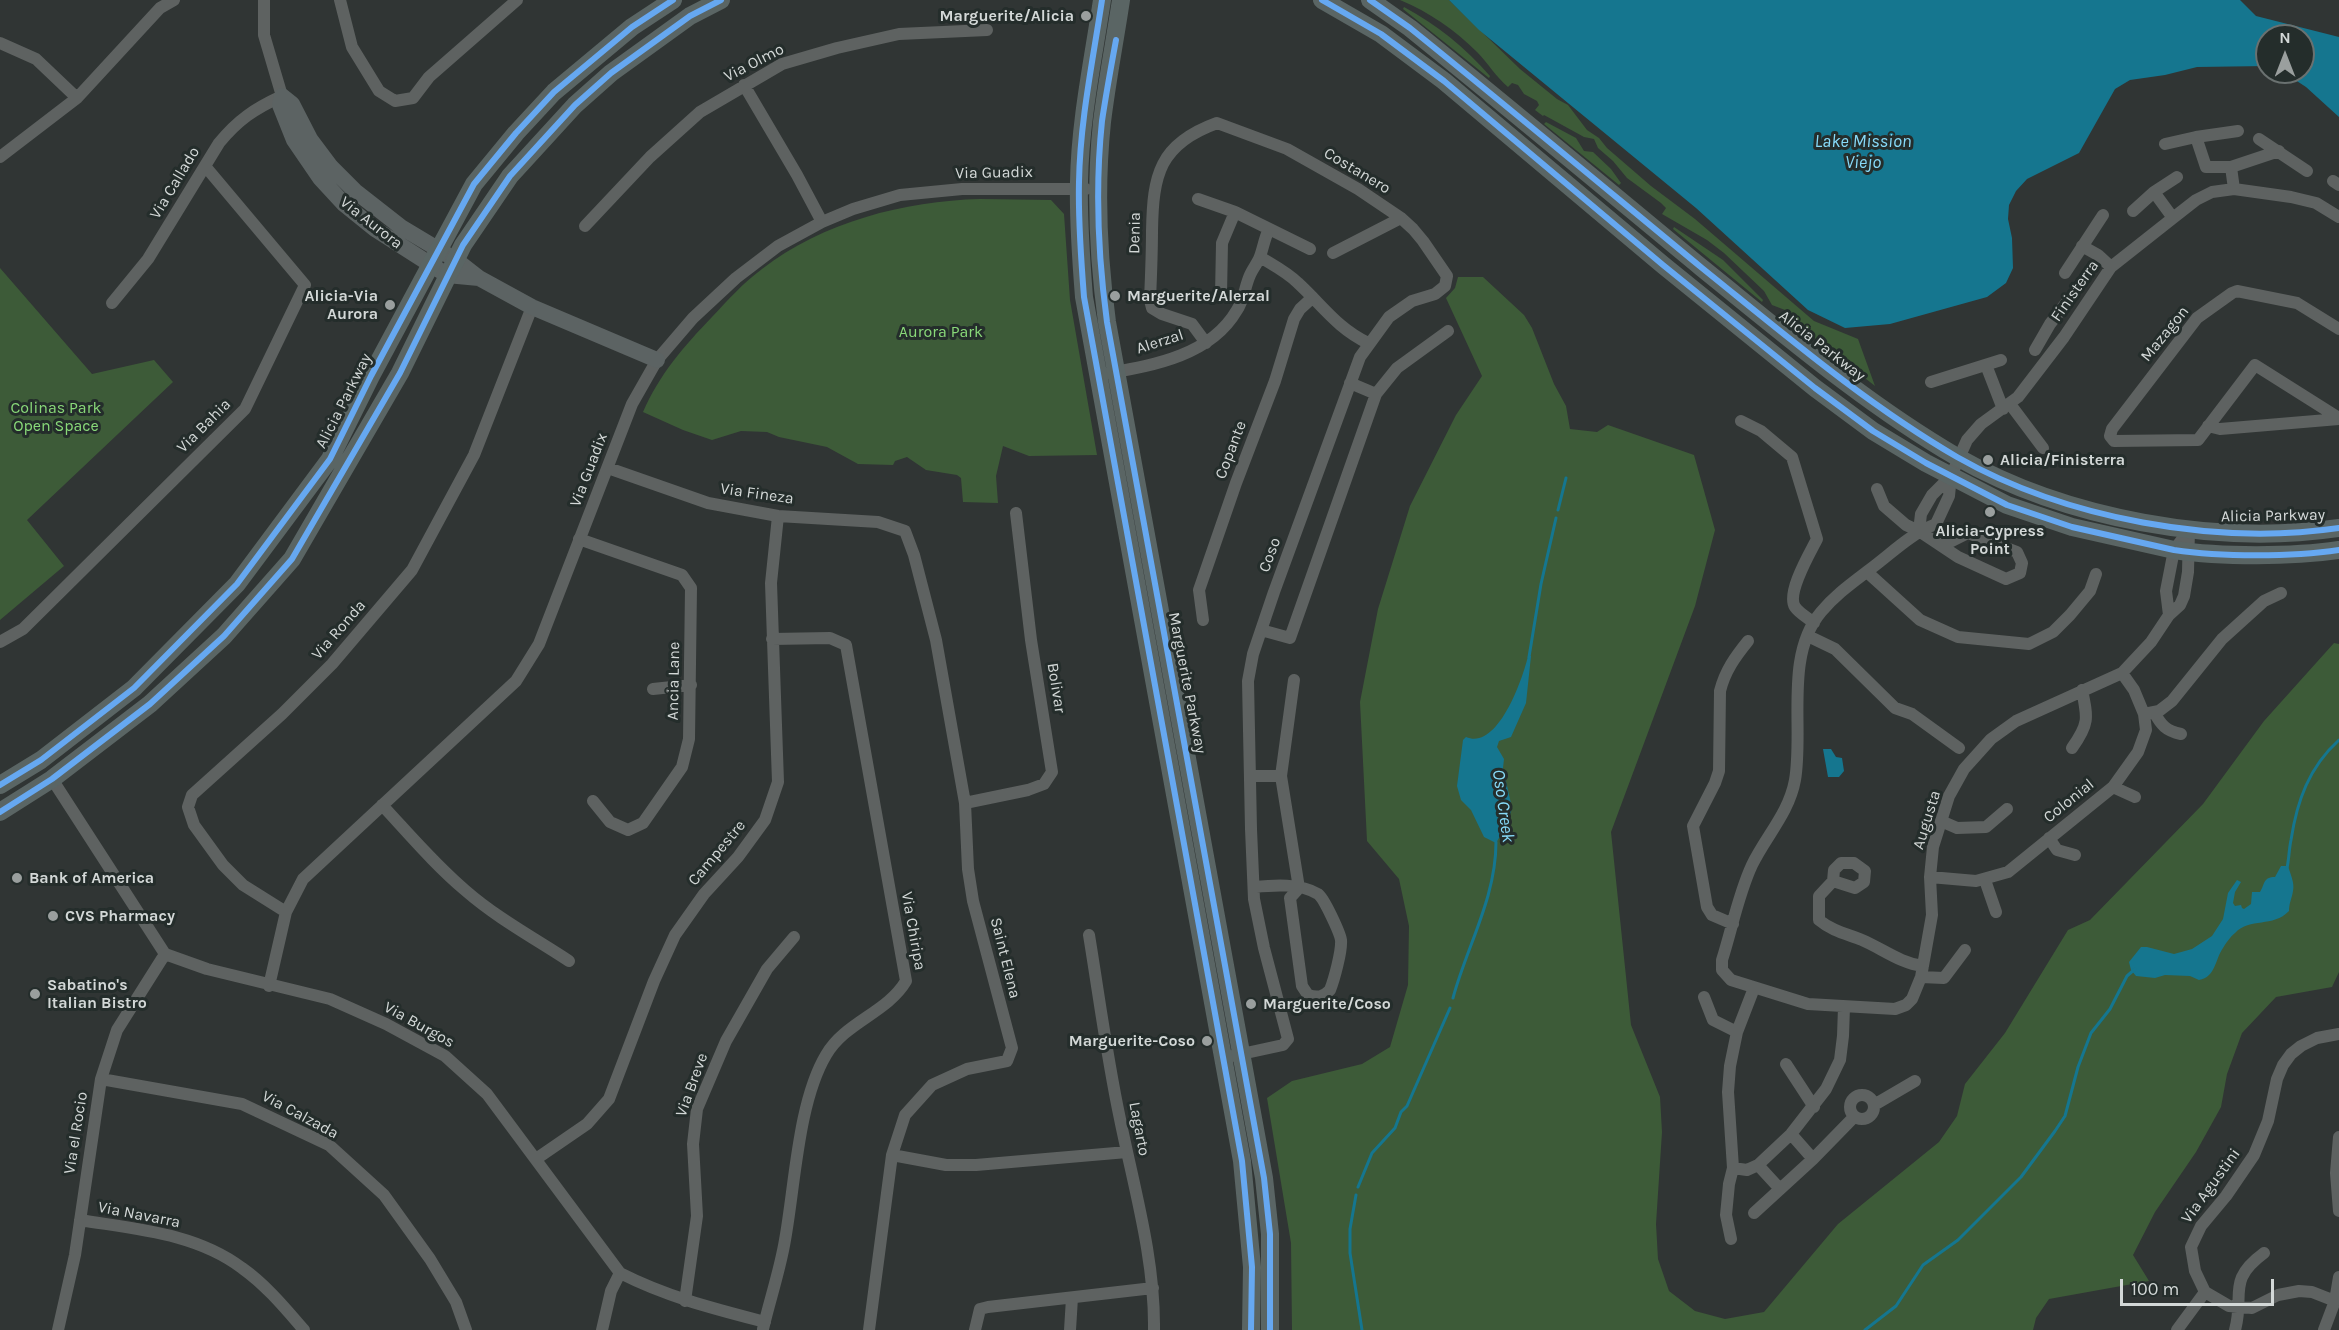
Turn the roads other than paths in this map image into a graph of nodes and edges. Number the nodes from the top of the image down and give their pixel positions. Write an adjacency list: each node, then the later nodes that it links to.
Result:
1 (174, 0): 15 (street)
2 (264, 0): 14 (street, Via Aurora)
3 (340, 0): 4 (street)
4 (517, 0)
5 (674, 0): 42 (main road, Alicia Parkway)
6 (721, 0): 48 (main road, Alicia Parkway)
7 (1102, 0): 27 (main road, Marguerite Parkway)
8 (1121, 0): 29 (main road, Marguerite Parkway)
9 (1322, 0): 77 (main road)
10 (1370, 0): 75 (main road, Alicia Parkway)
11 (987, 30): 13 (street, Via Olmo)
12 (0, 43): 15 (street)
13 (744, 85): 38 (street); 39 (street, Via Olmo)
14 (282, 96): 23 (street, Via Callado); 42 (street, Via Aurora); 46 (street, Via Aurora)
15 (77, 98): 22 (street)
16 (1217, 123): 36 (street, Costanero); 60 (street, Denia)
17 (2238, 131): 18 (street)
18 (2196, 137): 20 (street); 24 (street)
19 (2259, 139): 21 (street)
20 (2165, 144)
21 (2279, 151): 24 (street); 25 (street)
22 (0, 157)
23 (205, 166): 53 (street, Via Callado); 99 (street, Via Bahia)
24 (2231, 167): 28 (street)
25 (2307, 171)
26 (2177, 177): 30 (street)
27 (1079, 189): 29 (street, Via Guadix); 38 (street, Via Guadix); 66 (main road, Marguerite Parkway)
28 (2234, 189): 35 (street, Finisterra); 37 (street, Finisterra)
29 (1099, 190): 66 (main road, Marguerite Parkway)
30 (2154, 192): 33 (street); 37 (street)
31 (1198, 199): 32 (street)
32 (1235, 212): 40 (street); 51 (street)
33 (2133, 212)
34 (2103, 215): 41 (street)
35 (2339, 217)
36 (1401, 218): 44 (street); 50 (street, Costanero)
37 (2173, 218): 47 (street, Finisterra)
38 (822, 222): 63 (street, Via Guadix)
39 (585, 226)
40 (1269, 229): 43 (street); 45 (street, Alerzal)
41 (2082, 246): 47 (street); 49 (street)
42 (438, 249): 46 (main road, Alicia Parkway); 48 (street, Via Aurora)
43 (1310, 249)
44 (1333, 253)
45 (1260, 257): 52 (street); 60 (street, Alerzal)
46 (430, 266): 48 (street, Via Aurora); 109 (main road, Alicia Parkway)
47 (2111, 267): 59 (street, Finisterra)
48 (452, 268): 55 (street, Via Aurora); 112 (main road, Alicia Parkway)
49 (2065, 273)
50 (1445, 286): 61 (street, Coso)
51 (1221, 295)
52 (1312, 298): 61 (street); 93 (street, Copante)
53 (112, 303)
54 (2066, 303): 56 (street)
55 (532, 307): 63 (street, Via Aurora); 129 (street, Via Ronda)
56 (2050, 324): 59 (street); 62 (street)
57 (2339, 329): 73 (street, Mazagon)
58 (1448, 331): 69 (street)
59 (2064, 337): 70 (street, Finisterra)
60 (1206, 343): 66 (street, Alerzal)
61 (1368, 344): 68 (street, Coso)
62 (2035, 350)
63 (657, 360): 76 (street, Via Guadix)
64 (2001, 360): 65 (street)
65 (1986, 365): 67 (street); 70 (street)
66 (1106, 373): 144 (main road, Marguerite Parkway); 145 (main road, Marguerite Parkway)
67 (1931, 382)
68 (1350, 383): 69 (street); 95 (street, Coso)
69 (1376, 394): 95 (street)
70 (2007, 406): 74 (street); 75 (street, Finisterra)
71 (2339, 419): 73 (street); 73 (street)
72 (1741, 420): 94 (street)
73 (2205, 430)
74 (2043, 448)
75 (1960, 458): 77 (street, Finisterra); 82 (main road, Alicia Parkway)
76 (608, 468): 80 (street, Via Fineza); 85 (street, Via Guadix)
77 (1951, 476): 84 (street, Finisterra); 88 (main road)
78 (1877, 489): 84 (street)
79 (1016, 513): 117 (street, Bolivar)
80 (778, 516): 83 (street, Via Fineza); 97 (street, Campestre)
81 (2339, 528): 82 (main road, Alicia Parkway)
82 (2189, 530): 88 (street, Augusta)
83 (905, 531): 117 (street, Saint Elena)
84 (1919, 531): 86 (street); 89 (street)
85 (579, 539): 102 (street, Ancia Lane); 118 (street, Via Guadix)
86 (1942, 546): 86 (street)
87 (2339, 550): 88 (main road)
88 (2182, 551): 92 (street, Augusta); 92 (street, Augusta)
89 (1867, 572): 90 (street); 94 (street)
90 (2096, 574)
91 (2281, 593): 105 (street)
92 (2169, 615): 100 (street, Augusta)
93 (1203, 620)
94 (1814, 622): 96 (street)
95 (1261, 630): 110 (street, Coso)
96 (1808, 636): 107 (street); 131 (street)
97 (772, 639): 156 (street, Campestre); 174 (street, Via Chiripa)
98 (1748, 641): 131 (street)
99 (0, 642)
100 (2122, 673): 104 (street, Augusta); 105 (street, Colonial)
101 (1294, 680): 111 (street)
102 (692, 685): 103 (street); 116 (street, Ancia Lane)
103 (653, 689)
104 (2082, 690): 108 (street); 121 (street, Augusta)
105 (2149, 713): 106 (street); 114 (street, Colonial)
106 (2181, 734)
107 (1959, 748)
108 (2072, 748)
109 (41, 760): 112 (main road); 113 (main road, Alicia Parkway)
110 (1250, 776): 111 (street); 127 (street, Coso)
111 (1281, 776): 128 (street)
112 (52, 779): 120 (main road, Alicia Parkway); 135 (street)
113 (0, 785)
114 (2114, 787): 115 (street); 122 (street, Colonial)
115 (2135, 797)
116 (592, 801)
117 (965, 803): 155 (street, Saint Elena)
118 (382, 805): 129 (street, Via Guadix); 136 (street)
119 (2007, 809): 121 (street)
120 (0, 812)
121 (1941, 821): 124 (street, Augusta)
122 (2049, 838): 123 (street); 125 (street, Colonial)
123 (2075, 855)
124 (1930, 878): 125 (street, Colonial); 137 (street, Augusta)
125 (1985, 880): 130 (street)
126 (1833, 881): 137 (street)
127 (1254, 886): 128 (street); 144 (street, Coso)
128 (1299, 888): 128 (street)
129 (286, 912): 138 (street, Via Guadix)
130 (1996, 912)
131 (1733, 924): 139 (street)
132 (1089, 935): 154 (street, Lagarto)
133 (794, 937): 171 (street, Via Breve)
134 (1965, 950): 137 (street)
135 (165, 954): 138 (street, Via Burgos); 147 (street, Via el Rocio)
136 (569, 961)
137 (1922, 972): 141 (street, Augusta)
138 (269, 986): 156 (street, Via Burgos)
139 (1754, 988): 141 (street); 142 (street)
140 (1704, 997): 142 (street)
141 (1844, 1007): 150 (street)
142 (1737, 1032): 159 (street)
143 (2339, 1034): 169 (street, Via Agustini)
144 (1241, 1054): 145 (street, Coso); 184 (main road, Marguerite Parkway)
145 (1223, 1058): 183 (main road, Marguerite Parkway)
146 (1786, 1064): 150 (street)
147 (101, 1079): 163 (street, Via el Rocio); 177 (street, Via Calzada)
148 (1915, 1081): 149 (street)
149 (1874, 1105): 151 (street); 151 (street)
150 (1814, 1107): 152 (street)
151 (1854, 1117): 157 (street)
152 (1791, 1134): 157 (street); 158 (street)
153 (2339, 1137): 161 (street)
154 (1127, 1152): 155 (street); 168 (street, Lagarto)
155 (892, 1155): 179 (street, Saint Elena)
156 (536, 1159): 166 (street, Via Burgos)
157 (1813, 1160): 160 (street)
158 (1758, 1165): 159 (street); 160 (street)
159 (1733, 1168): 164 (street)
160 (1780, 1190): 162 (street)
161 (2339, 1211)
162 (1754, 1213)
163 (80, 1220): 175 (street, Via el Rocio); 176 (street, Via Navarra)
164 (1731, 1239)
165 (2264, 1253): 173 (street)
166 (620, 1273): 171 (street, Via Burgos); 178 (street)
167 (2339, 1277): 172 (street)
168 (1153, 1288): 170 (street); 182 (street, Lagarto)
169 (2205, 1292): 173 (street); 185 (street)
170 (1072, 1298): 180 (street); 181 (street)
171 (685, 1301): 174 (street, Via Burgos)
172 (2335, 1301): 173 (street); 187 (street)
173 (2238, 1308): 186 (street)
174 (764, 1326)
175 (58, 1330)
176 (304, 1330)
177 (466, 1330)
178 (602, 1330)
179 (869, 1330)
180 (975, 1330)
181 (1070, 1330)
182 (1154, 1330)
183 (1251, 1330)
184 (1270, 1330)
185 (2177, 1330)
186 (2235, 1330)
187 (2324, 1330)

